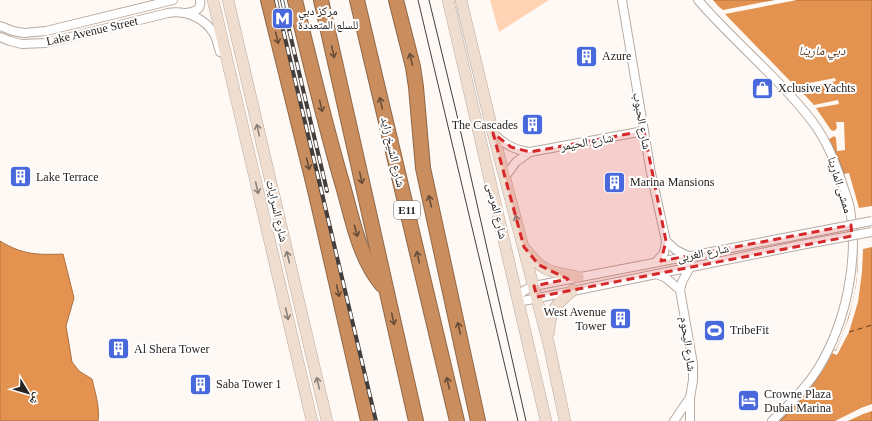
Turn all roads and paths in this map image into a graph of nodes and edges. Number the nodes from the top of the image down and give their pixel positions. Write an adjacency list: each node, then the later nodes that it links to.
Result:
1 (173, 0): 15 (street, Lake Avenue Street)
2 (200, 0): 14 (street)
3 (213, 0): 17 (main road, شارع السرايات)
4 (228, 0): 18 (main road, شارع السرايات)
5 (268, 0): 45 (highway, one-way to 45)
6 (294, 0): 34 (highway, one-way to 34)
7 (321, 0): 34 (highway, one-way to 34)
8 (357, 0): 47 (highway, شارع الشيخ زايد / E11, one-way to 8)
9 (396, 0): 48 (highway, one-way to 9)
10 (448, 0): 38 (main road, شارع المرسى)
11 (461, 0): 21 (main road, شارع المرسى)
12 (622, 0): 20 (street, شارع الحبوب)
13 (698, 0): 53 (street, ممشى المارينا)
14 (185, 13): 16 (street, Lake Avenue Street); 17 (street)
15 (0, 26)
16 (0, 37)
17 (229, 66): 19 (main road, شارع السرايات)
18 (254, 110): 19 (main road); 44 (main road, شارع السرايات, one-way to 18)
19 (240, 114): 40 (main road, شارع السرايات, one-way to 40)
20 (644, 132): 22 (street, شارع الحيمر); 26 (street, شارع الحبوب)
21 (493, 133): 22 (street, شارع الحيمر); 23 (main road, شارع المرسى)
22 (530, 152): 23 (street, شارع الحيمر)
23 (505, 177): 27 (main road, شارع المرسى, one-way to 23)
24 (872, 221): 28 (street, شارع الغربى, bridge)
25 (872, 232): 30 (street, شارع الغربى, bridge)
26 (666, 241): 28 (street); 29 (street)
27 (524, 247): 32 (main road); 33 (main road, شارع المرسى)
28 (688, 256): 29 (street, شارع الغربى)
29 (656, 262): 32 (street, شارع الغربى)
30 (690, 267): 31 (street, شارع الغربى); 36 (street)
31 (658, 274): 35 (street, شارع الغربى); 36 (street)
32 (578, 278): 33 (street, شارع الغربى)
33 (534, 286): 37 (main road); 38 (street, شارع الغربى)
34 (386, 290): 46 (highway, one-way to 46)
35 (573, 290): 37 (street, شارع الغربى); 39 (main road)
36 (680, 290): 41 (street, شارع اليحوم)
37 (537, 298): 38 (street, شارع الغربى); 39 (main road)
38 (518, 300): 49 (main road, شارع المرسى)
39 (549, 345): 50 (main road)
40 (303, 382): 42 (main road, شارع السرايات); 43 (main road, شارع السرايات)
41 (690, 398): 51 (street, شارع اليحوم); 52 (street, شارع اليحوم)
42 (304, 421)
43 (312, 421)
44 (327, 421)
45 (368, 421)
46 (416, 421)
47 (456, 421)
48 (478, 421)
49 (546, 421)
50 (565, 421)
51 (674, 421)
52 (690, 421)
53 (772, 421)

